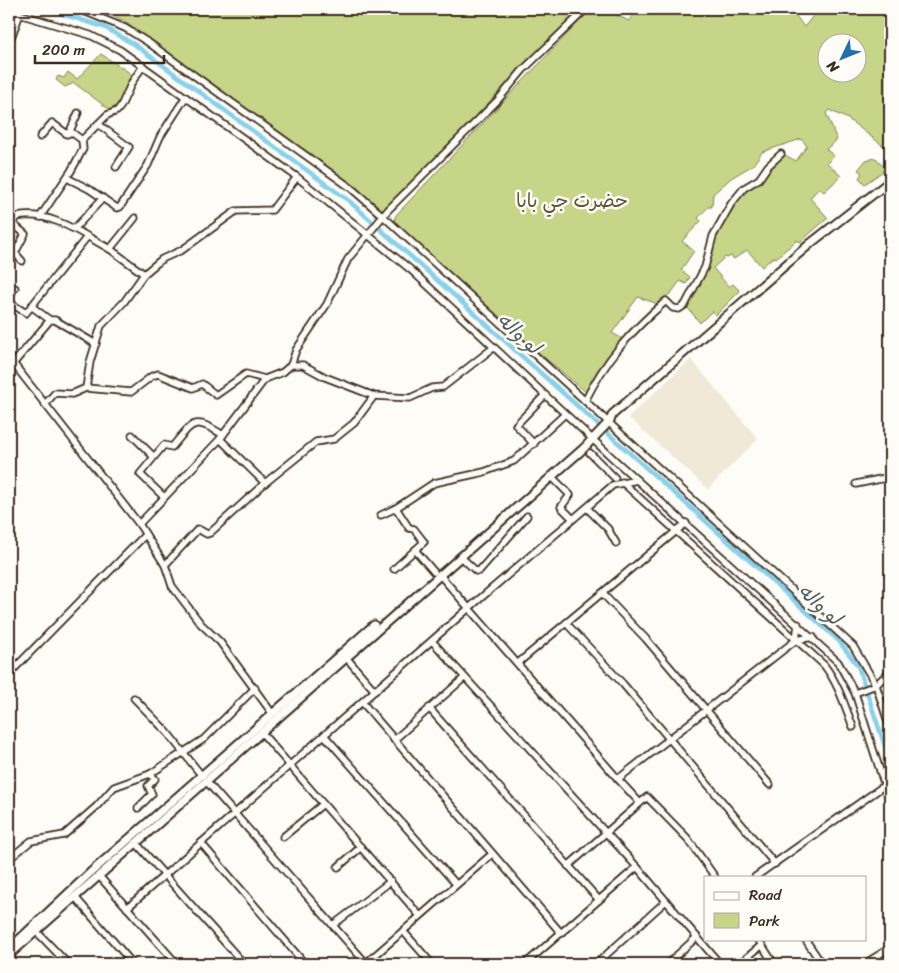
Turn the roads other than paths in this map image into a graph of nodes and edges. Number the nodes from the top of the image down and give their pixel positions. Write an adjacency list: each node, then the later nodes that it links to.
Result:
1 (79, 9): 25 (street)
2 (586, 9): 25 (street)
3 (9, 11): 4 (street)
4 (20, 14): 5 (street); 6 (street)
5 (9, 43)
6 (144, 66): 7 (street); 9 (street)
7 (185, 98): 15 (street); 19 (street)
8 (78, 113): 10 (street)
9 (98, 124): 12 (street); 14 (street)
10 (71, 132): 11 (street); 12 (street)
11 (40, 137)
12 (82, 140): 16 (street)
13 (781, 154): 47 (street)
14 (116, 167)
15 (297, 177): 28 (street); 32 (street)
16 (67, 178): 19 (street); 23 (street)
17 (890, 181): 20 (main road)
18 (890, 186): 20 (main road)
19 (103, 198): 27 (street)
20 (866, 202): 50 (main road)
21 (9, 213): 22 (street)
22 (17, 217): 23 (street); 26 (street)
23 (40, 217): 27 (street)
24 (135, 218): 30 (street)
25 (382, 218): 28 (street); 47 (street)
26 (10, 226): 31 (street)
27 (75, 228): 29 (street)
28 (367, 234): 39 (street); 42 (street)
29 (87, 237): 30 (street); 36 (street)
30 (110, 249): 32 (street)
31 (22, 261)
32 (144, 274): 38 (street)
33 (12, 288): 34 (street)
34 (9, 295)
35 (9, 302): 36 (street)
36 (31, 306): 37 (street)
37 (50, 320): 38 (street); 41 (street)
38 (96, 344): 44 (street)
39 (493, 348): 45 (street); 46 (street)
40 (9, 358): 41 (street)
41 (13, 364): 48 (street)
42 (291, 364): 43 (street); 46 (street)
43 (265, 379): 44 (street); 52 (street)
44 (86, 388): 48 (street)
45 (545, 395): 49 (street); 54 (street)
46 (374, 396): 63 (street)
47 (585, 401): 50 (street)
48 (46, 404): 73 (street)
49 (565, 414): 53 (street); 54 (street)
50 (607, 424): 53 (main road); 94 (street)
51 (132, 436): 56 (street)
52 (222, 437): 56 (street); 63 (street); 66 (street)
53 (593, 439): 57 (street); 58 (main road); 81 (main road)
54 (534, 444): 67 (street)
55 (590, 453): 60 (street)
56 (153, 456): 66 (street)
57 (617, 462): 60 (street); 61 (street)
58 (551, 476): 71 (street); 78 (main road)
59 (890, 477): 64 (street)
60 (615, 478): 65 (street)
61 (637, 480): 62 (street); 72 (street)
62 (622, 482): 65 (street); 74 (street)
63 (265, 483): 79 (street)
64 (856, 484)
65 (613, 485): 68 (street)
66 (164, 497): 73 (street)
67 (396, 508): 69 (street); 77 (street)
68 (587, 508): 71 (street); 76 (street)
69 (381, 515)
70 (527, 516): 78 (street)
71 (574, 519): 83 (street)
72 (686, 523): 74 (street); 85 (street)
73 (138, 524): 75 (street)
74 (676, 532): 82 (street); 87 (street)
75 (144, 535): 79 (street); 92 (street)
76 (616, 543)
77 (415, 550): 80 (street); 81 (street)
78 (460, 556): 81 (main road)
79 (165, 565): 95 (street)
80 (394, 569)
81 (437, 573): 83 (street); 89 (main road)
82 (602, 593): 84 (street); 101 (street)
83 (469, 608): 88 (street); 90 (street)
84 (566, 623): 90 (street); 107 (street)
85 (798, 624): 86 (street); 87 (street)
86 (813, 637): 87 (street); 97 (street)
87 (796, 640): 101 (street); 103 (street)
88 (432, 641): 93 (street); 96 (street)
89 (344, 655): 96 (street); 102 (main road); 105 (main road)
90 (518, 663): 113 (street)
91 (890, 672): 94 (street)
92 (9, 674)
93 (464, 678): 100 (street); 121 (street)
94 (874, 686): 97 (street); 104 (street)
95 (255, 688): 102 (street); 109 (street)
96 (375, 691): 99 (street)
97 (858, 692): 115 (street)
98 (134, 698): 109 (street)
99 (362, 702): 106 (street); 108 (street)
100 (429, 708): 108 (street); 129 (street)
101 (706, 709): 107 (street); 114 (street)
102 (272, 713): 112 (main road)
103 (853, 727)
104 (890, 728)
105 (261, 732): 110 (street); 112 (main road)
106 (324, 735): 110 (street); 138 (street)
107 (668, 739): 113 (street); 128 (street)
108 (394, 740): 126 (street)
109 (182, 752): 111 (street); 112 (street)
110 (290, 765): 118 (street); 120 (street)
111 (150, 774): 119 (street); 127 (street)
112 (204, 778): 120 (street); 123 (main road); 136 (main road)
113 (618, 779): 117 (street)
114 (770, 785)
115 (885, 785): 116 (street); 128 (street)
116 (890, 802)
117 (640, 803): 121 (street); 134 (street)
118 (323, 804): 122 (street); 125 (street)
119 (138, 808)
120 (235, 813): 124 (street); 144 (street)
121 (606, 832): 129 (street); 130 (street)
122 (283, 837)
123 (136, 843): 132 (street); 133 (main road)
124 (201, 843): 132 (street); 161 (street)
125 (361, 847): 131 (street); 137 (street)
126 (492, 854): 138 (street); 147 (street)
127 (9, 860)
128 (775, 864): 135 (street)
129 (568, 866): 140 (street)
130 (637, 866): 140 (street); 141 (street)
131 (338, 868)
132 (166, 874): 142 (street); 160 (street)
133 (99, 876): 136 (main road); 142 (street)
134 (714, 876)
135 (759, 876)
136 (89, 880): 139 (main road); 151 (main road)
137 (391, 881): 143 (street); 144 (street)
138 (456, 884): 143 (street)
139 (75, 897): 145 (main road); 154 (street)
140 (599, 900): 147 (street)
141 (666, 901): 148 (street); 164 (street)
142 (127, 908): 159 (street)
143 (420, 916): 146 (street)
144 (333, 925): 155 (street)
145 (36, 931): 153 (main road); 156 (street)
146 (403, 931): 155 (street); 162 (street)
147 (561, 933): 163 (street)
148 (697, 937): 165 (street); 166 (street)
149 (806, 940): 169 (street)
150 (760, 942): 167 (street); 168 (street)
151 (9, 948)
152 (890, 948): 170 (street)
153 (9, 955)
154 (128, 958): 157 (street); 158 (street)
155 (366, 963)
156 (68, 964)
157 (122, 964)
158 (133, 964)
159 (177, 964)
160 (244, 964)
161 (305, 964)
162 (432, 964)
163 (526, 964)
164 (596, 964)
165 (667, 964)
166 (720, 964)
167 (739, 964)
168 (774, 964)
169 (822, 964)
170 (864, 964)

